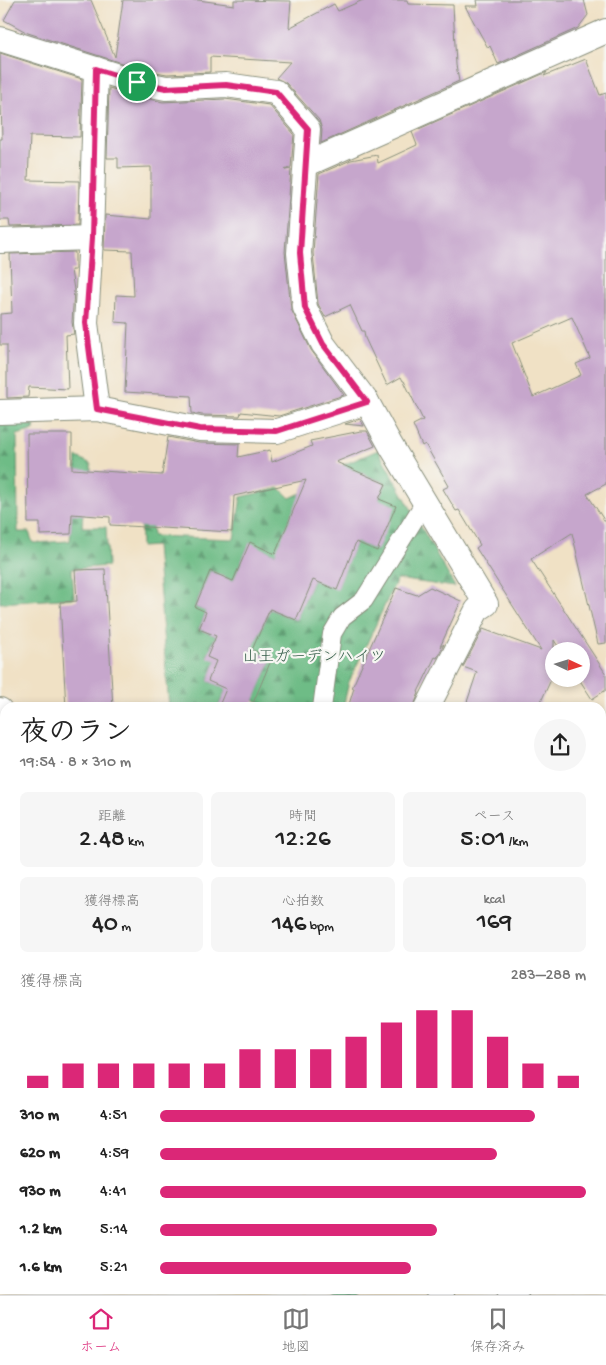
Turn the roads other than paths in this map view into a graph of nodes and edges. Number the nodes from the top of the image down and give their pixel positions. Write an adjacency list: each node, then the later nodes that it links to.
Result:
1 (606, 31): 4 (street)
2 (0, 39): 3 (street)
3 (96, 69): 4 (street); 5 (street)
4 (307, 164): 7 (street)
5 (92, 238): 6 (street); 8 (street)
6 (0, 241)
7 (367, 402): 8 (street); 10 (street)
8 (97, 409): 9 (street)
9 (0, 412)
10 (425, 502): 11 (street); 12 (street)
11 (323, 702)
12 (430, 702)

